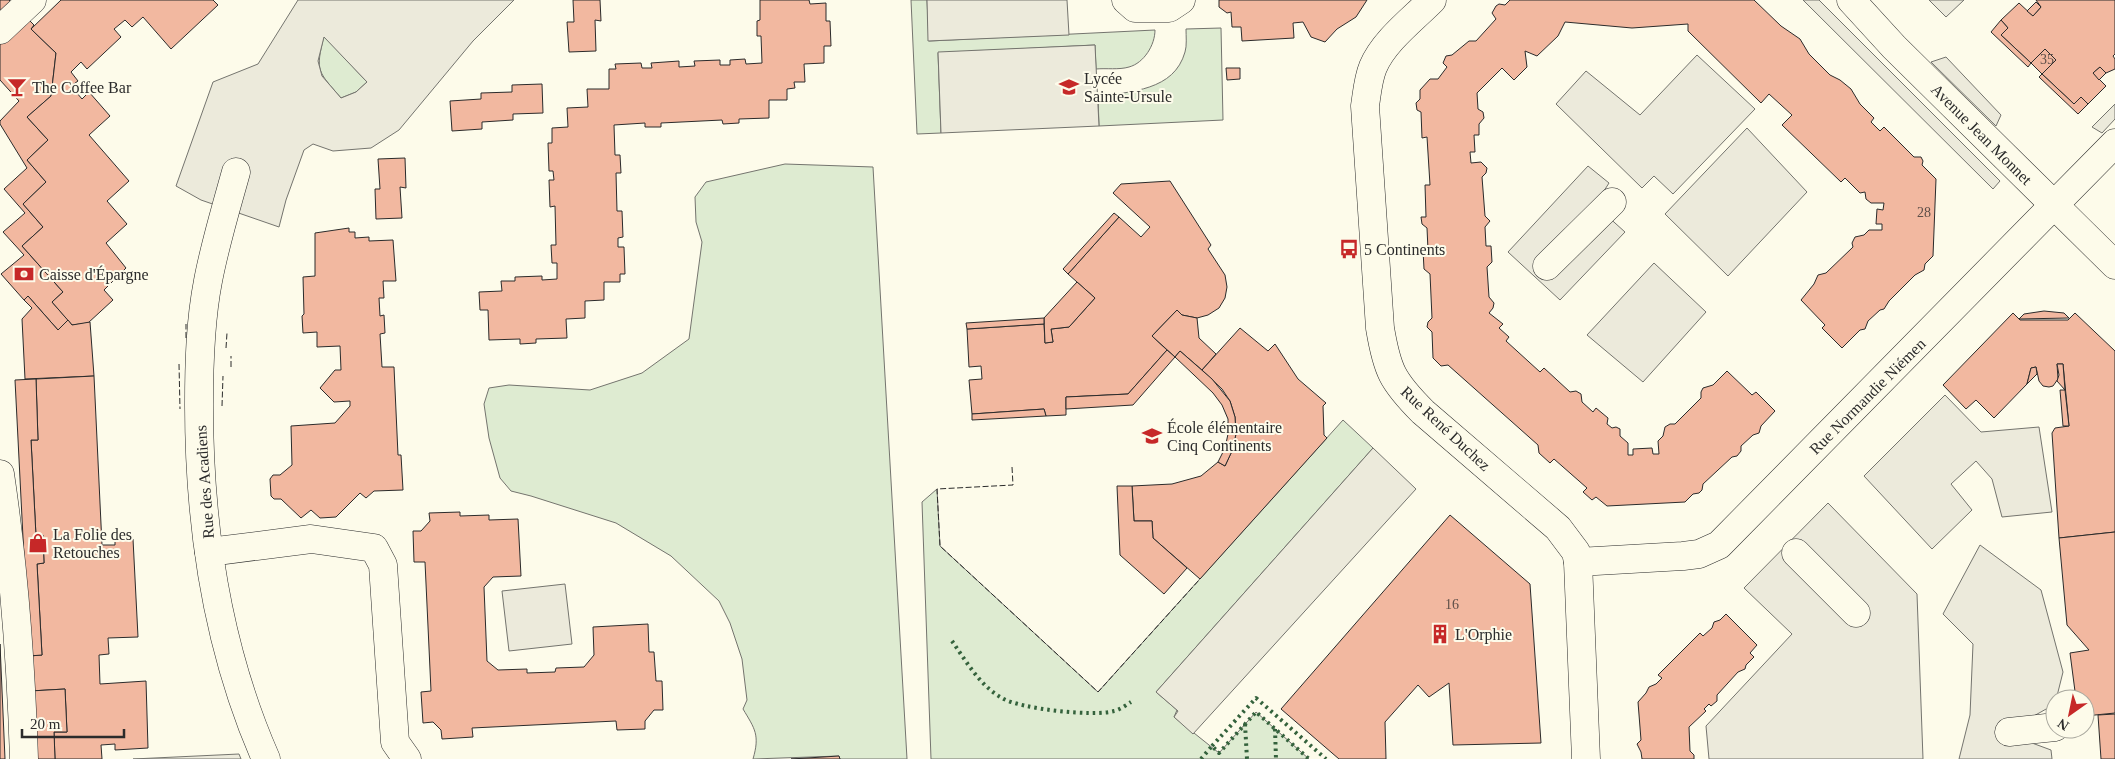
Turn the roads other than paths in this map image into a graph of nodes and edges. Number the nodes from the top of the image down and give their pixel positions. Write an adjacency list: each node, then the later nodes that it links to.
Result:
1 (32, 0): 6 (street)
2 (1126, 0): 3 (street)
3 (1181, 0)
4 (1432, 0): 16 (street, Rue René Duchez)
5 (1851, 0): 10 (street, Avenue Jean Monnet)
6 (0, 30)
7 (2115, 143): 10 (street, Rue Normandie Niémen)
8 (236, 172): 14 (street, Rue des Acadiens)
9 (1612, 202): 12 (street)
10 (2055, 206): 11 (street, Avenue Jean Monnet); 16 (street, Rue Normandie Niémen)
11 (2115, 265)
12 (1547, 266)
13 (0, 474): 20 (street)
14 (210, 552): 21 (street, Rue des Acadiens); 22 (street)
15 (1796, 553): 17 (street)
16 (1578, 562): 23 (street, Rue René Duchez)
17 (1856, 613)
18 (2045, 728): 19 (street)
19 (2009, 732)
20 (24, 759)
21 (266, 759)
22 (407, 759)
23 (1586, 759)

